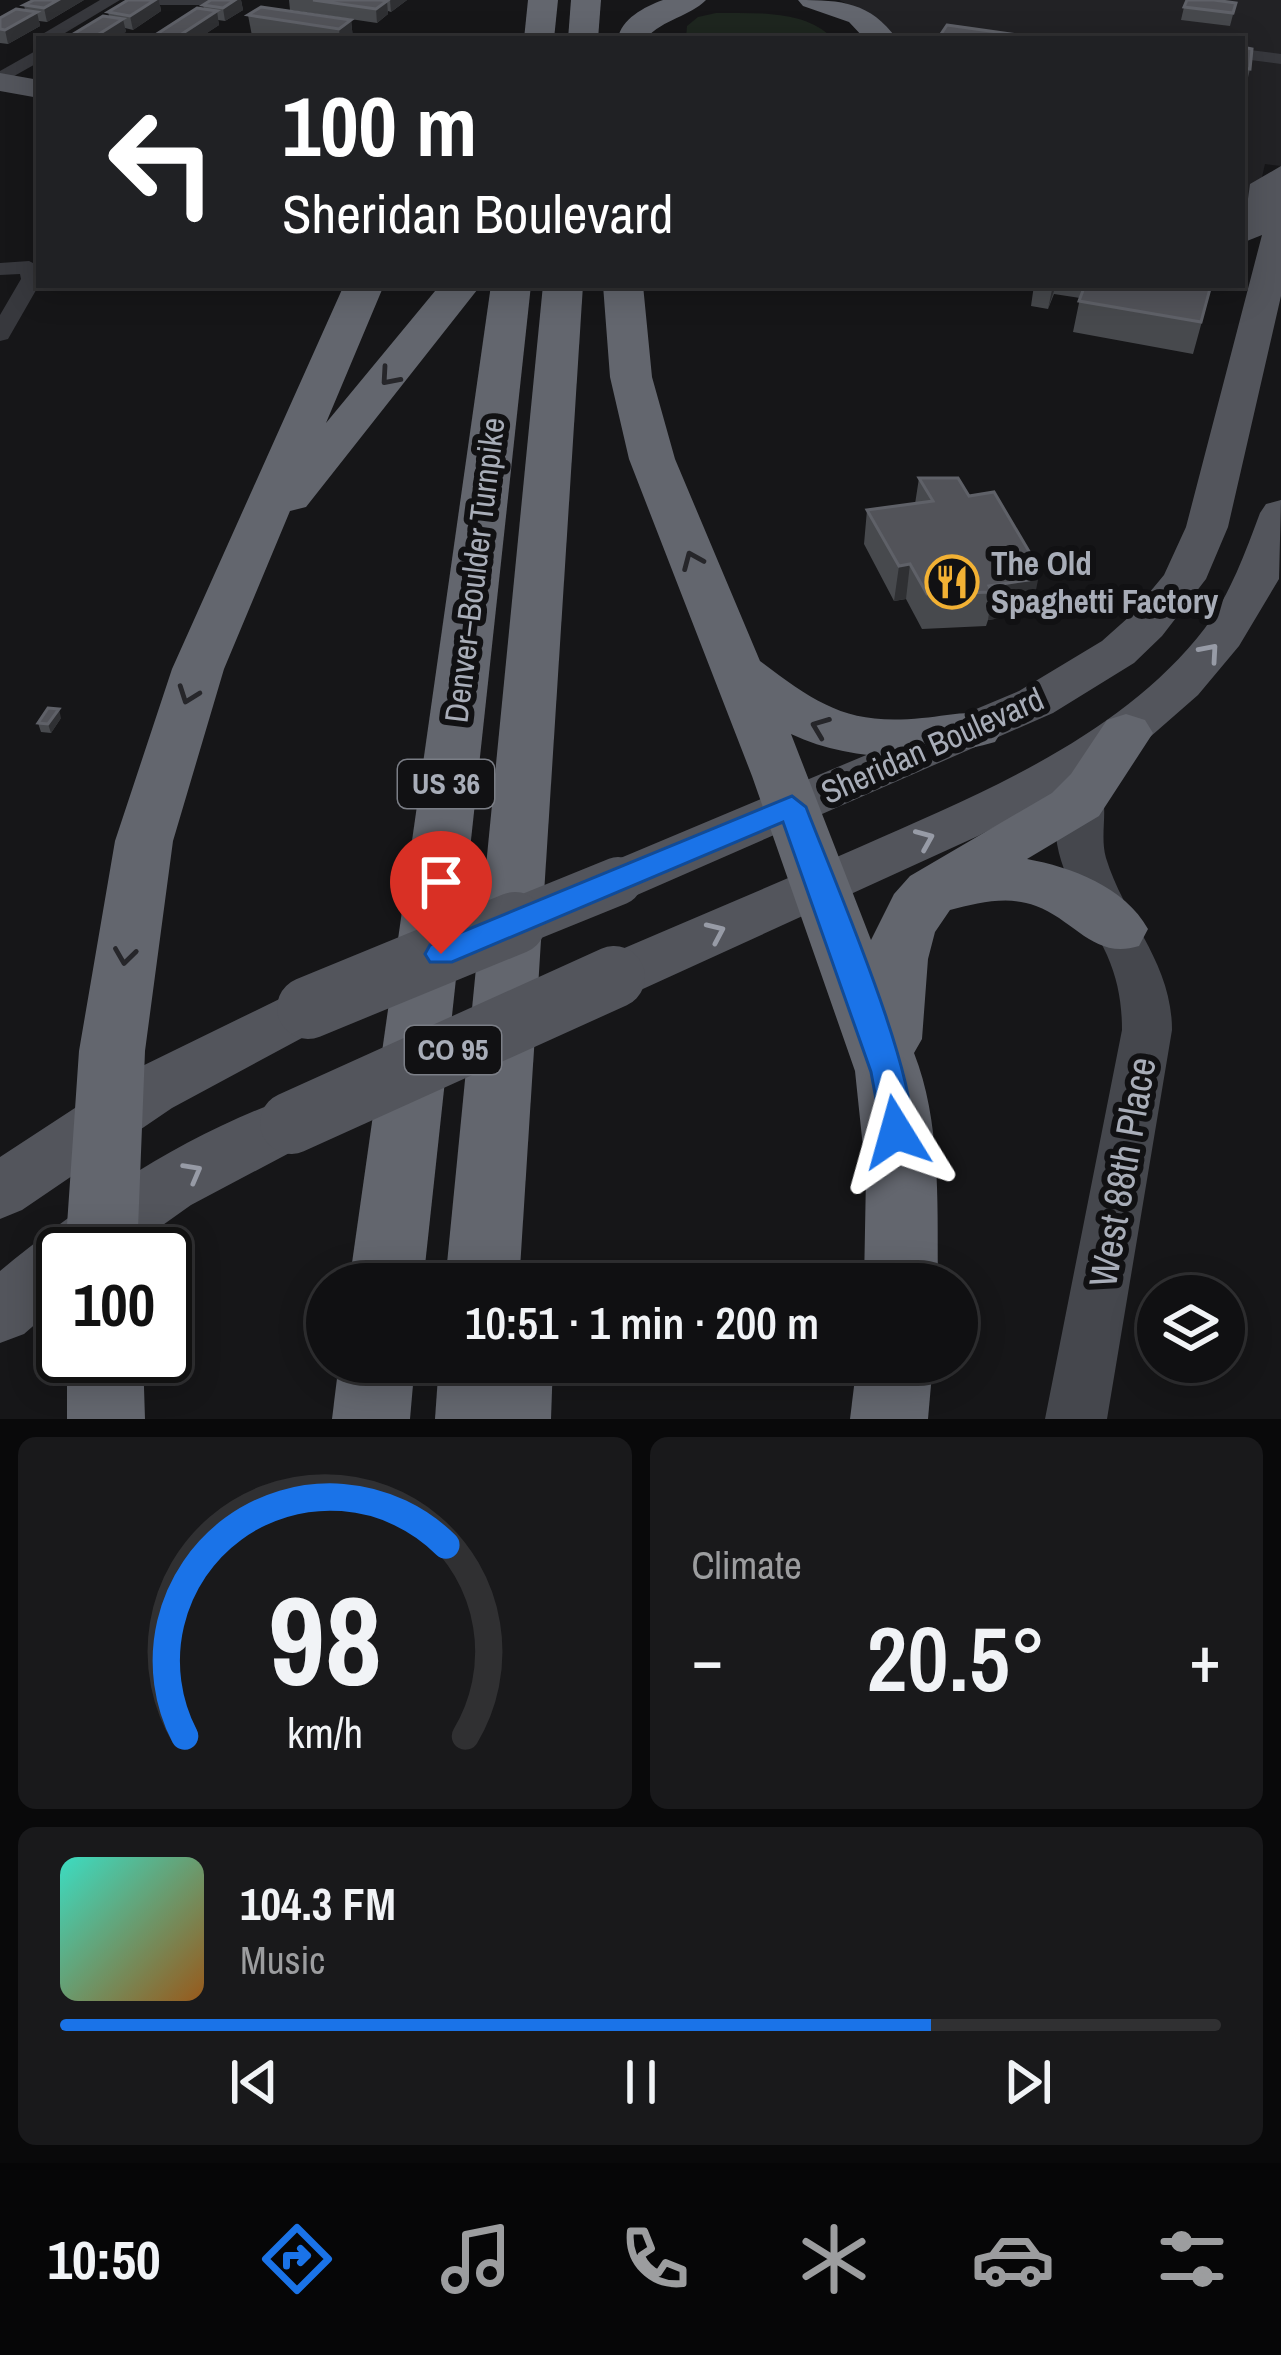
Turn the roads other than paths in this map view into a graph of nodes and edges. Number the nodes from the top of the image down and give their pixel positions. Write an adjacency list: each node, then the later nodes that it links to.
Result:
1 (112, 0): 12 (street)
2 (124, 0): 13 (street)
3 (151, 0): 4 (street)
4 (220, 0)
5 (543, 0): 14 (highway)
6 (561, 0): 15 (highway)
7 (586, 0): 16 (highway)
8 (601, 0): 17 (highway)
9 (629, 0): 18 (highway)
10 (691, 0): 19 (highway)
11 (813, 0): 20 (highway)
12 (61, 36)
13 (69, 36)
14 (538, 36)
15 (557, 36)
16 (583, 36)
17 (598, 36)
18 (631, 36)
19 (632, 36)
20 (879, 36)
21 (1245, 49): 22 (street)
22 (1281, 55)
23 (1281, 175): 24 (main road)
24 (1245, 231)
25 (1268, 259): 36 (main road, Sheridan Boulevard)
26 (0, 269): 35 (street)
27 (363, 288): 38 (highway)
28 (459, 288): 38 (highway, one-way to 38)
29 (511, 288): 52 (highway, Denver–Boulder Turnpike / US 36)
30 (530, 288): 53 (highway)
31 (563, 288): 54 (highway)
32 (582, 288): 55 (highway)
33 (623, 288): 39 (highway, one-way to 33)
34 (1231, 288): 36 (main road)
35 (0, 334)
36 (1247, 360): 40 (main road, Sheridan Boulevard)
37 (1281, 513): 41 (main road, one-way to 37)
38 (214, 628): 48 (highway, one-way to 48)
39 (737, 668): 40 (highway, one-way to 39); 43 (highway)
40 (976, 730): 43 (main road, Sheridan Boulevard)
41 (1126, 733): 42 (highway); 44 (main road, one-way to 41)
42 (1083, 797): 45 (highway); 46 (street, West 88th Place)
43 (792, 807): 44 (highway); 48 (main road, Sheridan Boulevard, bridge)
44 (818, 887): 47 (highway); 51 (main road, CO 95, one-way to 44, bridge)
45 (920, 899): 46 (highway); 47 (highway)
46 (1117, 929): 71 (street, West 88th Place)
47 (888, 1072): 56 (highway)
48 (110, 1114): 49 (main road, Sheridan Boulevard); 50 (highway)
49 (0, 1191)
50 (87, 1227)
51 (115, 1227)
52 (389, 1263)
53 (421, 1263)
54 (484, 1263)
55 (519, 1263)
56 (901, 1263)
57 (36, 1285): 58 (main road, CO 95)
58 (0, 1312)
59 (105, 1383): 65 (highway)
60 (375, 1383): 66 (highway)
61 (410, 1383): 67 (highway)
62 (476, 1383): 68 (highway)
63 (513, 1383): 69 (highway)
64 (893, 1383): 70 (highway)
65 (106, 1419)
66 (371, 1419)
67 (407, 1419)
68 (474, 1419)
69 (512, 1419)
70 (889, 1419)
71 (1076, 1419)

